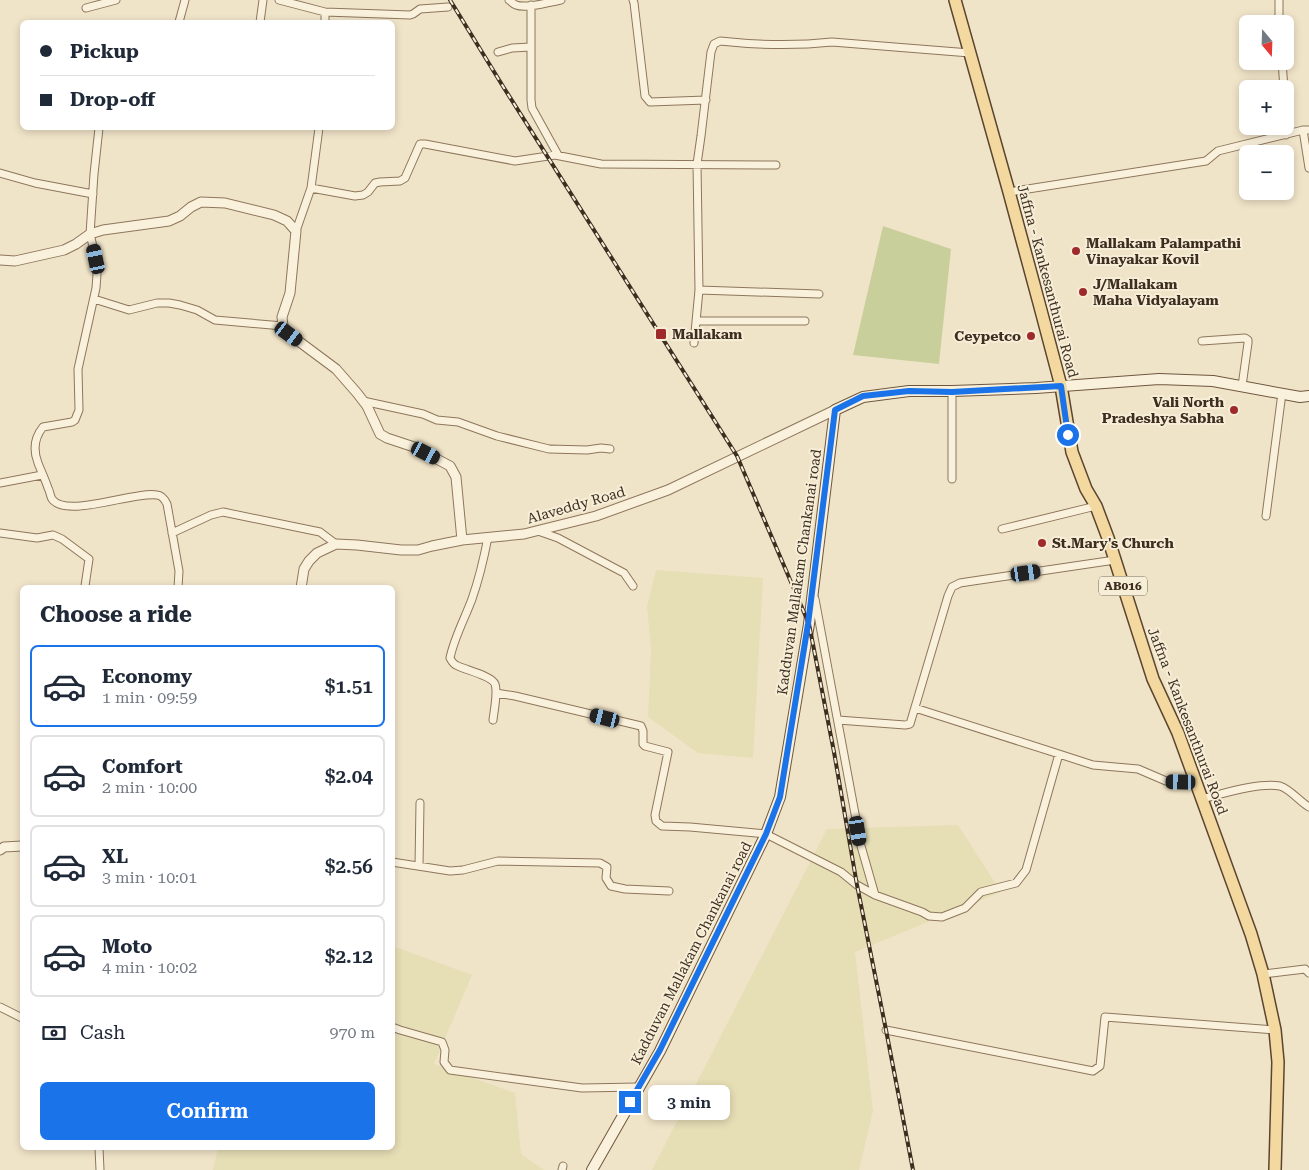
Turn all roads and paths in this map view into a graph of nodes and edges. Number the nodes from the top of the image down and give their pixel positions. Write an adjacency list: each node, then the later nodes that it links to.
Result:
1 (116, 0): 12 (street)
2 (185, 0): 15 (street)
3 (263, 0): 16 (street)
4 (279, 0): 13 (street)
5 (509, 0): 10 (street)
6 (561, 0): 10 (street)
7 (632, 0): 21 (street)
8 (955, 0): 20 (main road, Jaffna - Kankesanthurai Road / AB016)
9 (1279, 0): 14 (street)
10 (532, 5): 18 (street)
11 (448, 7): 13 (street)
12 (86, 8)
13 (326, 12): 17 (street)
14 (1279, 15)
15 (180, 20)
16 (260, 20)
17 (325, 20)
18 (531, 47): 19 (street); 26 (street)
19 (498, 52)
20 (970, 53): 21 (street); 32 (main road, Jaffna - Kankesanthurai Road / AB016)
21 (706, 100): 27 (street)
22 (100, 130): 33 (street)
23 (319, 130): 31 (street)
24 (1306, 130): 29 (street)
25 (1286, 135): 32 (street)
26 (558, 155): 27 (street); 31 (street)
27 (697, 164): 28 (street); 37 (street)
28 (776, 166)
29 (1309, 168)
30 (0, 173): 33 (street)
31 (311, 188): 34 (street)
32 (1009, 192): 45 (main road, Jaffna - Kankesanthurai Road / AB016)
33 (93, 194): 35 (street)
34 (296, 231): 35 (street); 42 (street)
35 (90, 234): 36 (street); 39 (street)
36 (0, 260)
37 (699, 290): 38 (street); 40 (street)
38 (819, 294)
39 (94, 300): 42 (street); 53 (street)
40 (696, 320): 41 (street); 44 (street)
41 (805, 321)
42 (283, 326): 50 (street)
43 (1202, 341): 46 (street)
44 (694, 343)
45 (1061, 386): 46 (main road); 47 (main road); 56 (main road, Jaffna - Kankesanthurai Road / AB016)
46 (1242, 386): 48 (main road)
47 (952, 392): 51 (main road); 54 (street)
48 (1282, 394): 49 (main road); 57 (street)
49 (1309, 396)
50 (363, 401): 52 (street); 63 (street)
51 (835, 410): 59 (street, Alaveddy Road); 70 (main road, Kadduvan Mallakam Chankanai road)
52 (610, 449)
53 (42, 475): 55 (street); 61 (street)
54 (952, 480)
55 (0, 483)
56 (1096, 506): 58 (street); 65 (main road, Jaffna - Kankesanthurai Road / AB016)
57 (1266, 516)
58 (1002, 529)
59 (538, 531): 62 (street, Alaveddy Road); 69 (street)
60 (0, 533): 66 (street)
61 (172, 533): 64 (street); 67 (street)
62 (488, 537): 63 (street, Alaveddy Road); 71 (street)
63 (462, 540): 64 (street, Alaveddy Road)
64 (336, 544): 68 (street)
65 (1116, 560): 72 (street); 76 (main road, Jaffna - Kankesanthurai Road / AB016)
66 (85, 585)
67 (178, 585)
68 (302, 585)
69 (633, 586)
70 (813, 588): 74 (street); 80 (main road, Kadduvan Mallakam Chankanai road)
71 (496, 693): 73 (street); 80 (street)
72 (915, 708): 74 (street); 75 (street)
73 (494, 720)
74 (838, 720): 86 (street)
75 (1059, 754): 76 (street); 86 (street)
76 (1196, 782): 77 (main road, Jaffna - Kankesanthurai Road / AB016)
77 (1202, 799): 79 (street); 88 (main road, Jaffna - Kankesanthurai Road / AB016)
78 (420, 803): 84 (street)
79 (1309, 807)
80 (766, 834): 86 (street); 94 (main road, Kadduvan Mallakam Chankanai road)
81 (20, 846): 82 (street)
82 (0, 850)
83 (395, 862): 84 (street)
84 (419, 866): 85 (street)
85 (669, 891)
86 (875, 895)
87 (1309, 973): 88 (street)
88 (1263, 974): 93 (main road, Jaffna - Kankesanthurai Road / AB016)
89 (0, 1007): 90 (street)
90 (20, 1017)
91 (395, 1028): 94 (street)
92 (886, 1030): 93 (street)
93 (1274, 1030): 98 (main road, Jaffna - Kankesanthurai Road / AB016)
94 (638, 1087): 97 (main road, Kadduvan Mallakam Chankanai road)
95 (99, 1150): 96 (street)
96 (100, 1170)
97 (592, 1170)
98 (1274, 1170)

